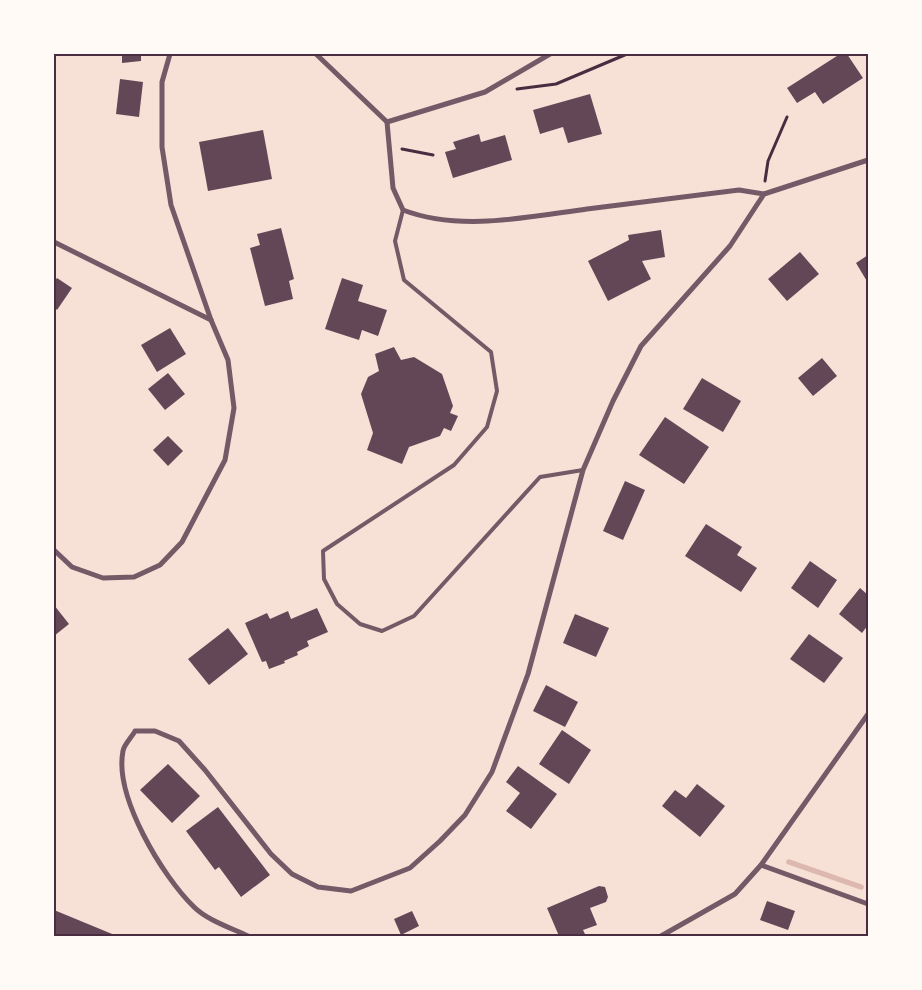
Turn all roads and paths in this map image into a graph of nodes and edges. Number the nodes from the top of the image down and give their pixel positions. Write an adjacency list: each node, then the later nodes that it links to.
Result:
1 (170, 54): 14 (street)
2 (316, 54): 7 (street)
3 (550, 54): 7 (street)
4 (627, 54): 5 (path)
5 (511, 89)
6 (787, 117): 11 (path)
7 (388, 122): 8 (street)
8 (389, 146): 9 (path); 12 (street)
9 (433, 154)
10 (868, 160): 11 (street)
11 (764, 194): 12 (street); 15 (street)
12 (403, 210): 15 (lane)
13 (54, 242): 14 (street)
14 (211, 320): 16 (street)
15 (583, 470): 20 (street)
16 (54, 550)
17 (868, 714): 18 (street)
18 (761, 866): 19 (street); 21 (street)
19 (868, 904)
20 (248, 936)
21 (662, 936)

